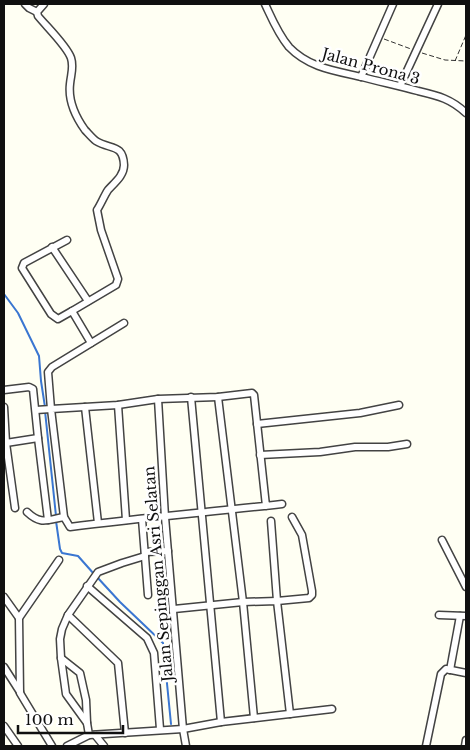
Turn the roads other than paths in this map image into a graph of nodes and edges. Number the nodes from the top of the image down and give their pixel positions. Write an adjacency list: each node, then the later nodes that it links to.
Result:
1 (25, 4): 6 (street)
2 (44, 4): 6 (street)
3 (264, 4): 7 (street, Jalan Prona 3)
4 (393, 4): 7 (street)
5 (438, 4): 8 (street)
6 (37, 12): 12 (street)
7 (361, 77): 8 (street, Jalan Prona 3)
8 (400, 86): 9 (street, Jalan Prona 3)
9 (466, 113)
10 (67, 240): 11 (street)
11 (52, 247): 12 (street); 13 (street)
12 (88, 301): 13 (street)
13 (72, 311): 15 (street)
14 (124, 323): 15 (street)
15 (91, 343): 24 (street)
16 (4, 390): 25 (street)
17 (191, 397): 18 (street); 19 (street); 36 (street)
18 (218, 397): 26 (street); 34 (street)
19 (158, 399): 20 (street); 38 (street, Jalan Sepinggan Asri Selatan)
20 (118, 405): 23 (street); 42 (street)
21 (399, 405): 26 (street)
22 (4, 407): 28 (street)
23 (85, 407): 24 (street); 44 (street)
24 (50, 409): 25 (street); 37 (street)
25 (37, 410): 27 (street)
26 (257, 424): 30 (street)
27 (38, 438): 28 (street); 41 (street)
28 (6, 443): 33 (street)
29 (406, 444): 30 (street)
30 (260, 455): 32 (street)
31 (282, 504): 32 (street)
32 (266, 506): 34 (street)
33 (15, 508)
34 (233, 510): 36 (street); 54 (street)
35 (27, 512): 41 (street)
36 (201, 512): 38 (street); 55 (street)
37 (64, 517): 41 (street); 44 (street)
38 (165, 517): 40 (street); 46 (street, Jalan Sepinggan Asri Selatan)
39 (292, 518): 53 (street)
40 (142, 519): 42 (street); 47 (street)
41 (48, 520)
42 (126, 520): 44 (street)
43 (270, 521): 53 (street)
44 (98, 524)
45 (442, 540): 50 (street)
46 (168, 552): 47 (street); 56 (street, Jalan Sepinggan Asri Selatan)
47 (145, 554): 49 (street); 51 (street)
48 (59, 560): 60 (street)
49 (87, 586): 57 (street); 72 (street)
50 (466, 587)
51 (148, 595)
52 (4, 597): 60 (street)
53 (277, 600): 54 (street); 67 (street)
54 (243, 602): 55 (street); 68 (street)
55 (209, 606): 56 (street); 69 (street)
56 (174, 609): 73 (street, Jalan Sepinggan Asri Selatan)
57 (68, 615): 61 (street); 74 (street)
58 (439, 615): 59 (street)
59 (463, 616): 63 (street)
60 (19, 618): 65 (street)
61 (61, 658): 70 (street); 70 (street)
62 (4, 667): 65 (street)
63 (450, 670): 64 (street); 82 (street)
64 (466, 673)
65 (20, 693): 78 (street)
66 (332, 709): 67 (street)
67 (290, 714): 68 (street)
68 (254, 718): 69 (street)
69 (221, 722): 73 (street)
70 (87, 723): 75 (street)
71 (4, 726): 77 (street)
72 (161, 729): 73 (street); 74 (street)
73 (181, 729): 81 (street, Jalan Sepinggan Asri Selatan)
74 (124, 733): 75 (street)
75 (92, 735): 79 (street); 80 (street)
76 (466, 740): 83 (street)
77 (18, 746)
78 (52, 746)
79 (67, 746)
80 (104, 746)
81 (186, 746)
82 (426, 746)
83 (465, 746)

